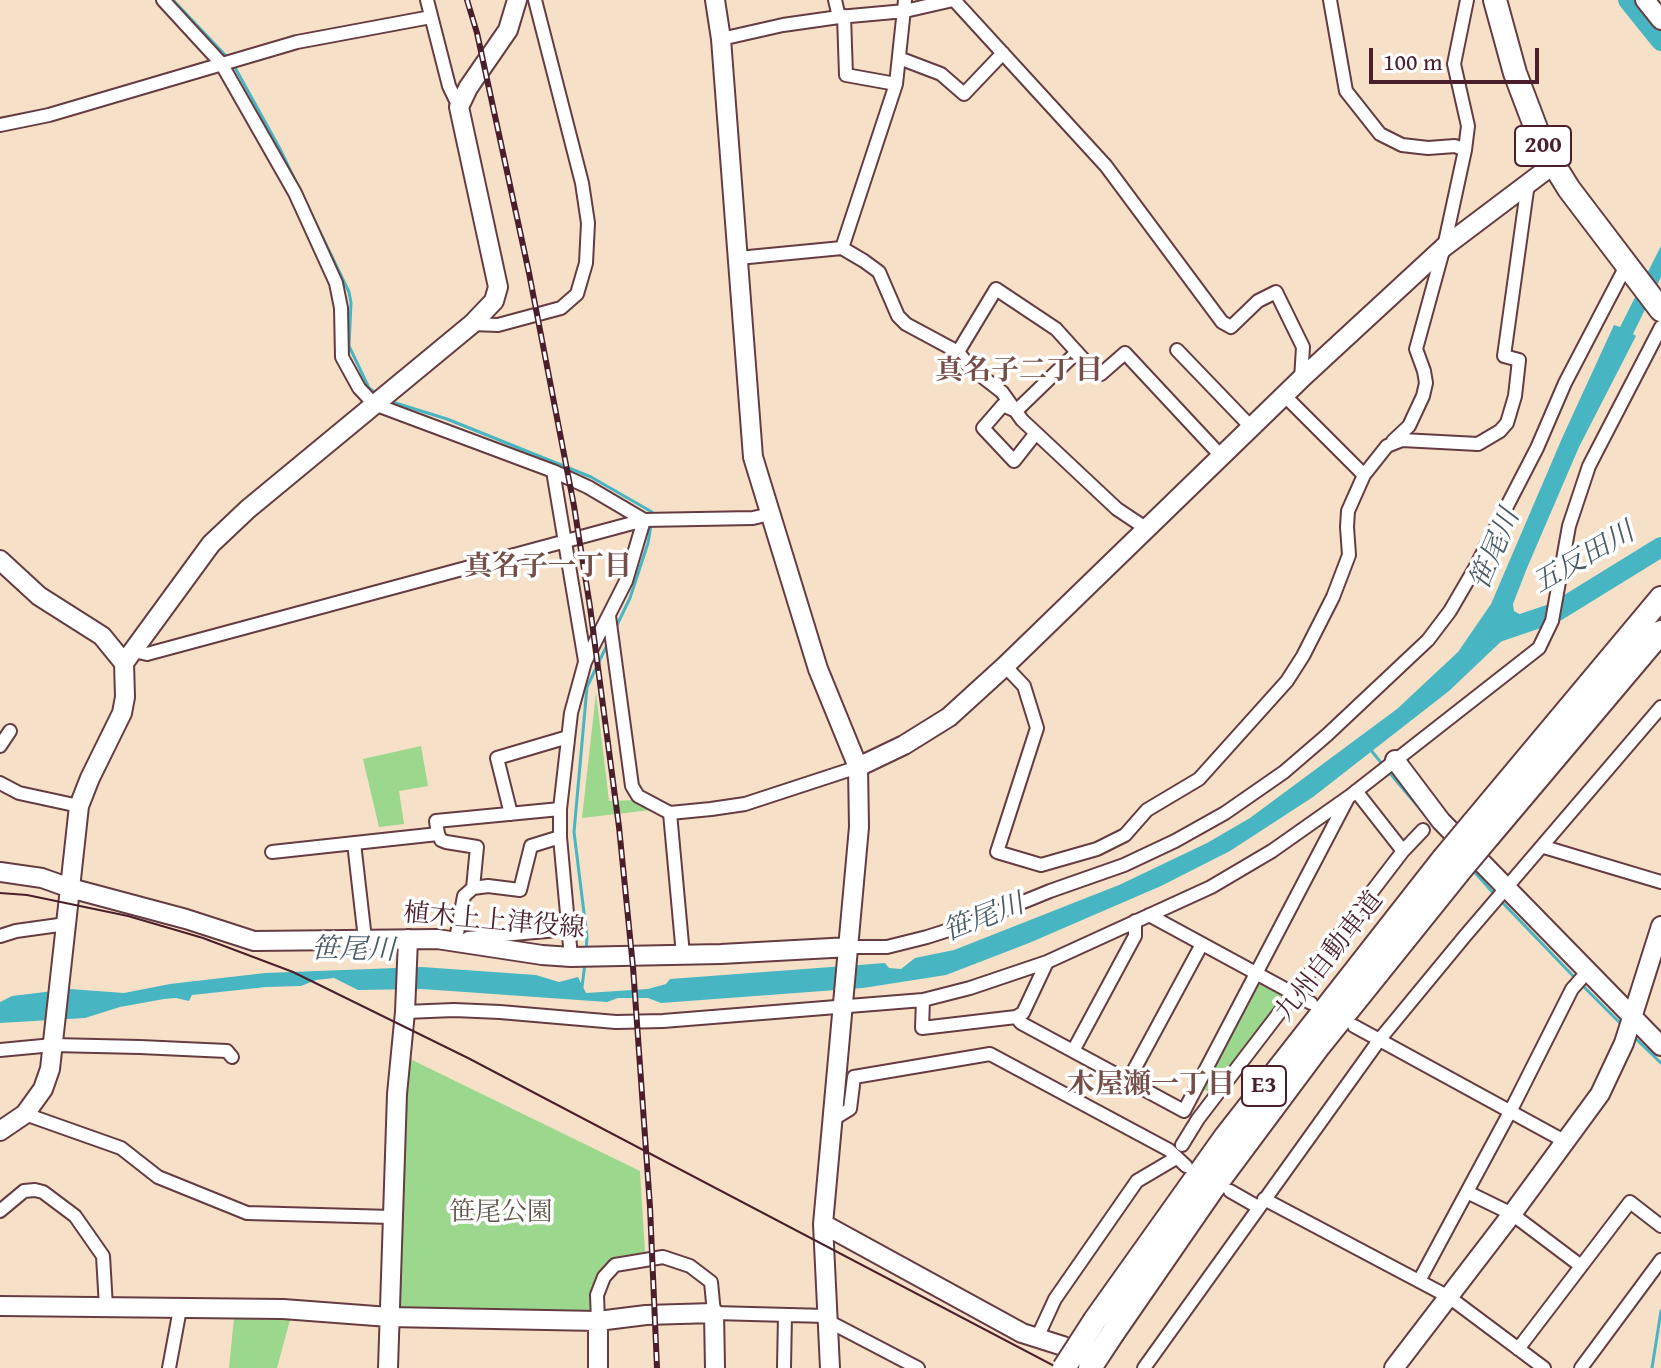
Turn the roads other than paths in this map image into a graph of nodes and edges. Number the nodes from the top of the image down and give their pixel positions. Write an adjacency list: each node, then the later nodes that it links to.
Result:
1 (163, 0): 17 (street)
2 (427, 0): 13 (street)
3 (517, 0): 19 (street)
4 (535, 0): 29 (street)
5 (715, 0): 14 (street)
6 (835, 0): 12 (street)
7 (954, 0): 11 (street); 15 (street)
8 (1330, 0): 21 (street)
9 (1467, 0): 21 (street)
10 (1495, 0): 22 (highway, 200)
11 (905, 6): 12 (street); 16 (street)
12 (842, 16): 14 (street); 18 (street)
13 (431, 17): 17 (street); 19 (street)
14 (721, 39): 26 (street)
15 (1003, 53): 16 (street); 34 (street)
16 (899, 58): 18 (street)
17 (221, 63): 20 (street); 36 (street)
18 (896, 84): 25 (street)
19 (459, 107): 29 (street)
20 (0, 125)
21 (1465, 150): 24 (street)
22 (1554, 164): 23 (street); 27 (highway, 200)
23 (1528, 183): 24 (street); 40 (street)
24 (1444, 247): 34 (street); 40 (street)
25 (842, 248): 26 (street); 32 (street)
26 (738, 258): 44 (street)
27 (1629, 270): 28 (highway, 200); 80 (street)
28 (1661, 310)
29 (472, 324): 36 (street)
30 (1661, 327): 59 (street)
31 (1177, 350): 38 (street)
32 (958, 352): 33 (street); 37 (street)
33 (1077, 352): 37 (street); 41 (street)
34 (1301, 379): 35 (street)
35 (1285, 396): 38 (street); 43 (street)
36 (374, 404): 42 (street); 52 (street)
37 (1016, 411): 39 (street); 39 (street)
38 (1252, 428): 41 (street)
39 (1036, 433): 46 (street)
40 (1393, 441): 43 (street)
41 (1222, 457): 46 (street)
42 (553, 471): 45 (street); 47 (street)
43 (1364, 475): 74 (street)
44 (770, 514): 45 (street); 60 (street)
45 (644, 520): 47 (street); 50 (street)
46 (1147, 529): 54 (street)
47 (565, 541): 52 (street); 53 (street)
48 (0, 560): 52 (street)
49 (1661, 598): 51 (highway, 九州自動車道 / E3)
50 (609, 616): 53 (street); 65 (street)
51 (1647, 638): 140 (highway, 九州自動車道 / E3, bridge)
52 (129, 657): 63 (street)
53 (585, 662): 57 (street)
54 (1005, 666): 60 (street); 74 (street)
55 (1661, 707): 71 (street)
56 (10, 731): 58 (street)
57 (568, 737): 64 (street); 66 (street)
58 (0, 746)
59 (1388, 766): 62 (street); 79 (street)
60 (858, 767): 65 (street); 91 (street)
61 (0, 783): 63 (street)
62 (1353, 793): 72 (street); 81 (street); 95 (street)
63 (79, 806): 77 (street)
64 (560, 809): 66 (street); 69 (street)
65 (670, 813): 92 (street)
66 (511, 814): 68 (street)
67 (1423, 830): 72 (street)
68 (438, 834): 70 (street); 78 (street)
69 (560, 837): 78 (street); 85 (street)
70 (354, 843): 73 (street); 87 (street)
71 (1544, 847): 76 (street); 79 (street)
72 (1403, 851): 97 (street)
73 (272, 852)
74 (1041, 865): 80 (street)
75 (0, 872): 77 (street, 植木上上津役線)
76 (1661, 882)
77 (70, 888): 84 (street); 87 (street, 植木上上津役線)
78 (473, 888): 88 (street)
79 (1505, 890): 96 (street); 105 (street)
80 (1047, 892): 91 (street)
81 (1149, 915): 82 (street); 89 (street)
82 (1135, 921): 94 (street); 109 (street)
83 (1661, 926): 104 (street)
84 (65, 929): 86 (street); 106 (street)
85 (569, 929): 88 (street); 93 (street)
86 (0, 936)
87 (365, 939): 90 (street, 植木上上津役線)
88 (450, 940): 90 (street, 植木上上津役線); 93 (street, 植木上上津役線)
89 (1202, 944): 95 (street); 111 (street)
90 (408, 945): 101 (street)
91 (849, 950): 92 (street, 植木上上津役線); 99 (street)
92 (683, 955): 93 (street, 植木上上津役線)
93 (571, 957)
94 (1047, 962): 98 (street); 102 (street)
95 (1257, 973): 97 (street); 113 (street)
96 (1581, 979): 104 (street); 112 (street)
97 (1295, 994): 100 (street); 115 (street)
98 (923, 1000): 99 (street); 102 (street)
99 (844, 1003): 101 (street); 116 (street)
100 (1311, 1003)
101 (405, 1010): 125 (street)
102 (1016, 1017): 109 (street)
103 (1354, 1026): 105 (street)
104 (1629, 1029): 107 (street); 118 (street)
105 (1380, 1039): 112 (street); 122 (street)
106 (54, 1042): 108 (street); 110 (street); 114 (street)
107 (1661, 1046)
108 (0, 1050)
109 (1073, 1051): 111 (street)
110 (232, 1057)
111 (1128, 1081): 113 (street)
112 (1511, 1110): 118 (street); 121 (street)
113 (1184, 1111): 115 (street)
114 (25, 1114): 117 (street); 125 (street)
115 (1198, 1119): 119 (street)
116 (832, 1120): 126 (street); 141 (street)
117 (0, 1131)
118 (1566, 1142): 124 (street)
119 (1182, 1145)
120 (1230, 1191): 122 (street)
121 (1467, 1192): 124 (street); 130 (street)
122 (1261, 1203): 130 (street); 153 (street)
123 (0, 1211): 133 (street)
124 (1512, 1214): 129 (street); 131 (street)
125 (392, 1217): 137 (street)
126 (823, 1224): 138 (street); 141 (street)
127 (1661, 1226): 129 (street)
128 (1661, 1260): 156 (street)
129 (1581, 1266): 142 (street)
130 (1419, 1281): 131 (street)
131 (1449, 1297): 142 (street); 154 (street)
132 (0, 1306): 133 (street)
133 (106, 1307): 134 (street)
134 (180, 1309): 137 (street); 143 (street)
135 (714, 1313): 136 (street); 139 (street); 139 (street); 146 (street)
136 (785, 1315): 138 (street); 147 (street)
137 (389, 1317): 139 (street); 144 (street)
138 (826, 1318): 148 (street); 149 (street)
139 (598, 1321): 145 (street)
140 (1104, 1326): 150 (highway, 九州自動車道 / E3, bridge); 151 (highway, 九州自動車道 / E3, bridge)
141 (1037, 1338): 152 (street)
142 (1518, 1349): 155 (street)
143 (169, 1368)
144 (388, 1368)
145 (598, 1368)
146 (715, 1368)
147 (784, 1368)
148 (830, 1368)
149 (918, 1368)
150 (1064, 1368)
151 (1090, 1368)
152 (1101, 1368)
153 (1144, 1368)
154 (1394, 1368)
155 (1544, 1368)
156 (1581, 1368)

